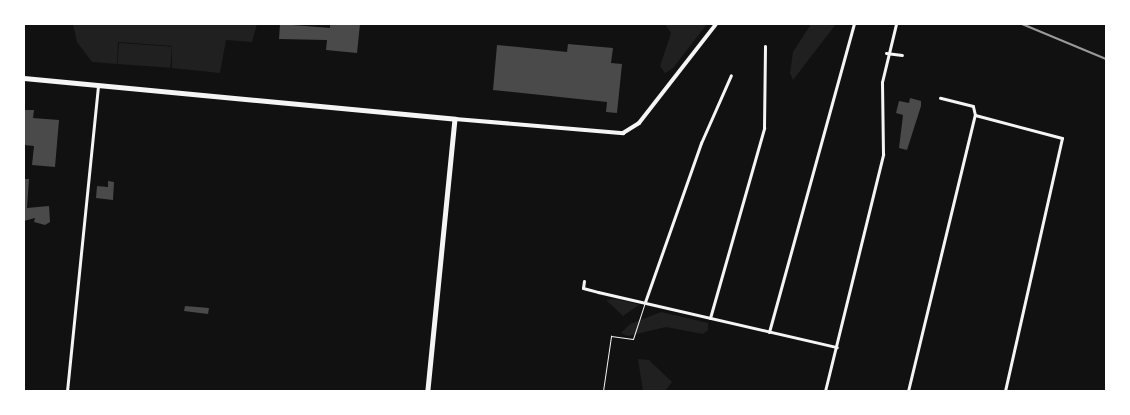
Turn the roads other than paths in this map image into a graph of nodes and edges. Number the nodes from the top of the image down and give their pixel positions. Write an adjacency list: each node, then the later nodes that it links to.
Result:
1 (716, 24): 12 (street)
2 (854, 24): 16 (street)
3 (896, 24): 5 (street)
4 (765, 46): 15 (street)
5 (886, 53): 6 (street); 17 (street)
6 (902, 55)
7 (731, 75): 14 (street)
8 (24, 78): 9 (main road)
9 (98, 85): 12 (main road); 18 (street)
10 (940, 98): 11 (street)
11 (975, 115): 22 (street); 23 (street)
12 (455, 119): 19 (main road)
13 (584, 281): 14 (street)
14 (645, 302): 15 (street); 20 (lane)
15 (710, 318): 16 (street)
16 (769, 332): 17 (street)
17 (837, 347): 21 (street)
18 (67, 391)
19 (428, 391)
20 (603, 391)
21 (825, 391)
22 (908, 391)
23 (1005, 391)

